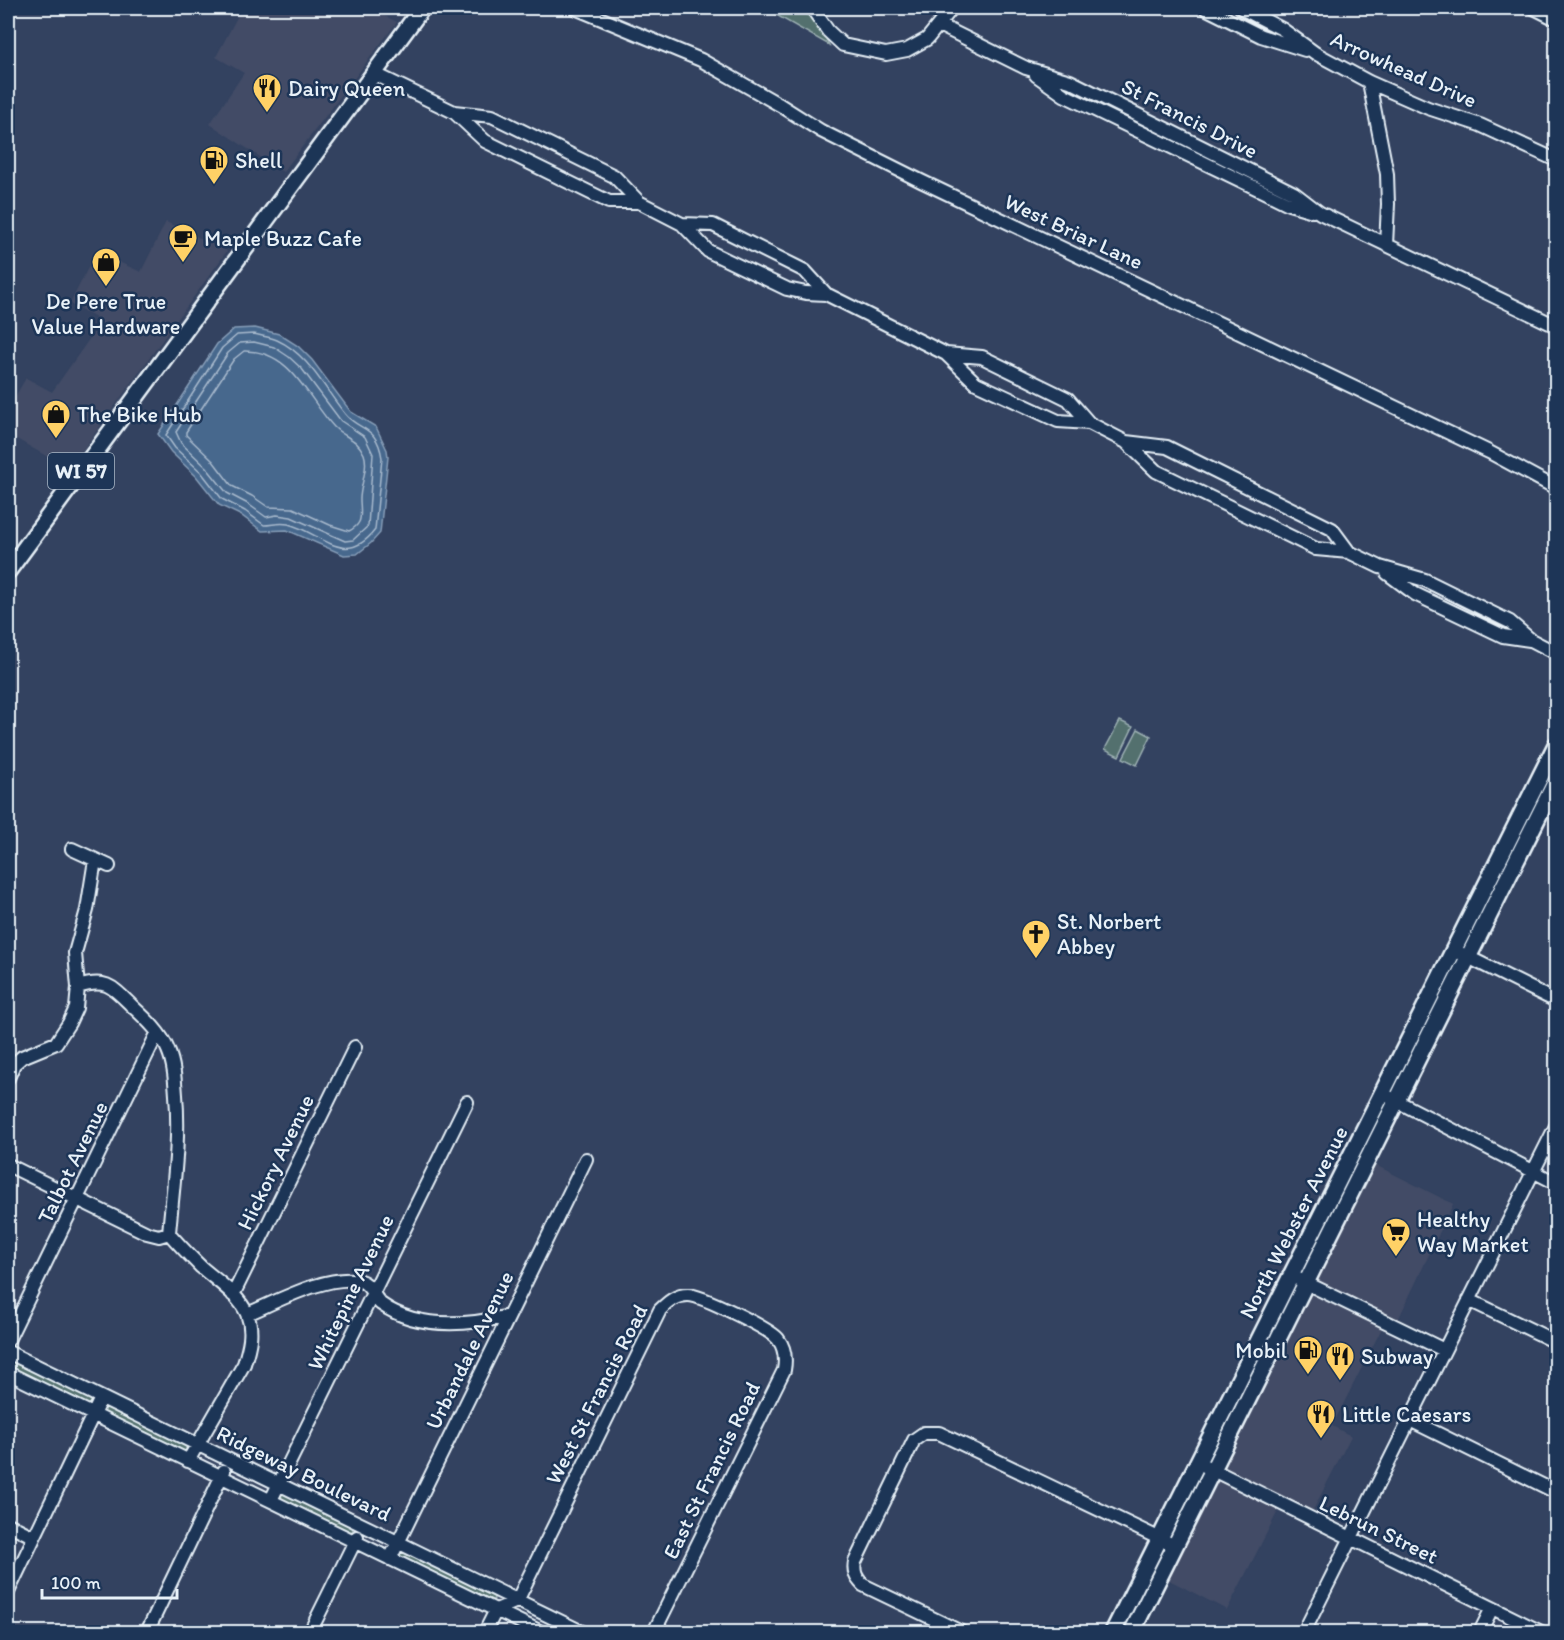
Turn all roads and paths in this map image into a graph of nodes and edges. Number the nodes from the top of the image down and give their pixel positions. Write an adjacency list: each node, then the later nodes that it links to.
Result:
1 (422, 8): 11 (main road, WI 57)
2 (575, 8): 23 (street, West Briar Lane)
3 (812, 8): 9 (street)
4 (952, 8): 9 (street)
5 (1205, 8): 10 (street)
6 (1241, 8): 10 (street, Arrowhead Drive)
7 (1534, 8): 8 (street)
8 (1557, 19)
9 (939, 25): 17 (street, St Francis Drive)
10 (1315, 53): 12 (street, Arrowhead Drive)
11 (374, 73): 13 (street); 25 (main road, WI 57)
12 (1369, 82): 14 (street, Arrowhead Drive); 17 (street)
13 (454, 112): 15 (street); 15 (street)
14 (1557, 160)
15 (639, 202): 16 (street)
16 (682, 224): 18 (street); 18 (street)
17 (1386, 245): 19 (street, St Francis Drive)
18 (826, 294): 20 (street)
19 (1557, 326)
20 (946, 354): 21 (street); 21 (street)
21 (1089, 423): 22 (street)
22 (1126, 442): 24 (street); 24 (street)
23 (1557, 488)
24 (1349, 552): 26 (street)
25 (8, 571)
26 (1557, 653)
27 (1556, 748): 32 (main road, North Webster Avenue)
28 (1557, 781): 33 (main road, North Webster Avenue)
29 (72, 849): 30 (street)
30 (94, 860): 31 (street); 34 (street)
31 (109, 866)
32 (1454, 950): 33 (street); 39 (main road, North Webster Avenue)
33 (1469, 957): 35 (street); 40 (main road, North Webster Avenue)
34 (78, 987): 36 (street); 38 (street)
35 (1557, 1001)
36 (157, 1034): 47 (street, Talbot Avenue); 48 (street)
37 (355, 1047): 52 (street, Hickory Avenue)
38 (8, 1078)
39 (1382, 1094): 40 (street); 49 (main road, North Webster Avenue)
40 (1397, 1101): 45 (street); 50 (main road, North Webster Avenue)
41 (467, 1102): 51 (street, Whitepine Avenue)
42 (1557, 1126): 45 (street)
43 (586, 1159): 55 (street, Urbandale Avenue)
44 (8, 1165): 47 (street)
45 (1534, 1172): 46 (street); 53 (street)
46 (1557, 1183)
47 (77, 1199): 48 (street); 57 (street, Talbot Avenue)
48 (169, 1233): 52 (street)
49 (1292, 1276): 50 (street); 68 (main road, North Webster Avenue)
50 (1306, 1283): 59 (street); 69 (main road, North Webster Avenue)
51 (373, 1294): 54 (street); 55 (street); 71 (street, Whitepine Avenue)
52 (233, 1295): 54 (street)
53 (1469, 1300): 58 (street); 59 (street)
54 (247, 1314): 65 (street)
55 (509, 1316): 80 (street, Urbandale Avenue)
56 (765, 1329): 84 (street, West St Francis Road); 92 (street, East St Francis Road)
57 (8, 1340)
58 (1557, 1342)
59 (1444, 1350): 64 (street)
60 (8, 1352): 62 (street, Ridgeway Boulevard)
61 (8, 1373): 63 (street, Ridgeway Boulevard)
62 (101, 1398): 63 (street); 65 (street, Ridgeway Boulevard)
63 (94, 1415): 66 (street, Ridgeway Boulevard); 76 (street)
64 (1410, 1420): 72 (street); 78 (street)
65 (196, 1444): 66 (street); 67 (street, Ridgeway Boulevard)
66 (189, 1461): 70 (street, Ridgeway Boulevard)
67 (230, 1461): 70 (street); 71 (street, Ridgeway Boulevard)
68 (1198, 1462): 69 (street, Lebrun Street); 77 (main road, North Webster Avenue)
69 (1213, 1470): 78 (street, Lebrun Street); 81 (main road, North Webster Avenue)
70 (222, 1476): 73 (street, Ridgeway Boulevard); 87 (street)
71 (279, 1484): 73 (street, Whitepine Avenue); 75 (street, Ridgeway Boulevard)
72 (1557, 1492)
73 (271, 1500): 79 (street, Ridgeway Boulevard)
74 (8, 1524): 76 (street)
75 (362, 1525): 79 (street); 80 (street, Ridgeway Boulevard)
76 (34, 1537): 83 (street)
77 (1160, 1539): 81 (street); 93 (street); 94 (main road, North Webster Avenue)
78 (1351, 1539): 85 (street, Lebrun Street); 96 (street)
79 (354, 1541): 82 (street, Ridgeway Boulevard); 88 (street)
80 (398, 1542): 82 (street, Urbandale Avenue); 84 (street, Ridgeway Boulevard)
81 (1175, 1546): 95 (main road, North Webster Avenue)
82 (390, 1559): 86 (street, Ridgeway Boulevard)
83 (8, 1592)
84 (517, 1601): 86 (street); 91 (street, Ridgeway Boulevard)
85 (1492, 1608): 97 (street); 98 (street, Lebrun Street)
86 (496, 1610): 89 (street); 90 (street, Ridgeway Boulevard)
87 (147, 1632)
88 (310, 1632)
89 (485, 1632)
90 (541, 1632)
91 (582, 1632)
92 (654, 1632)
93 (961, 1632)
94 (1113, 1632)
95 (1132, 1632)
96 (1304, 1632)
97 (1480, 1632)
98 (1541, 1632)

